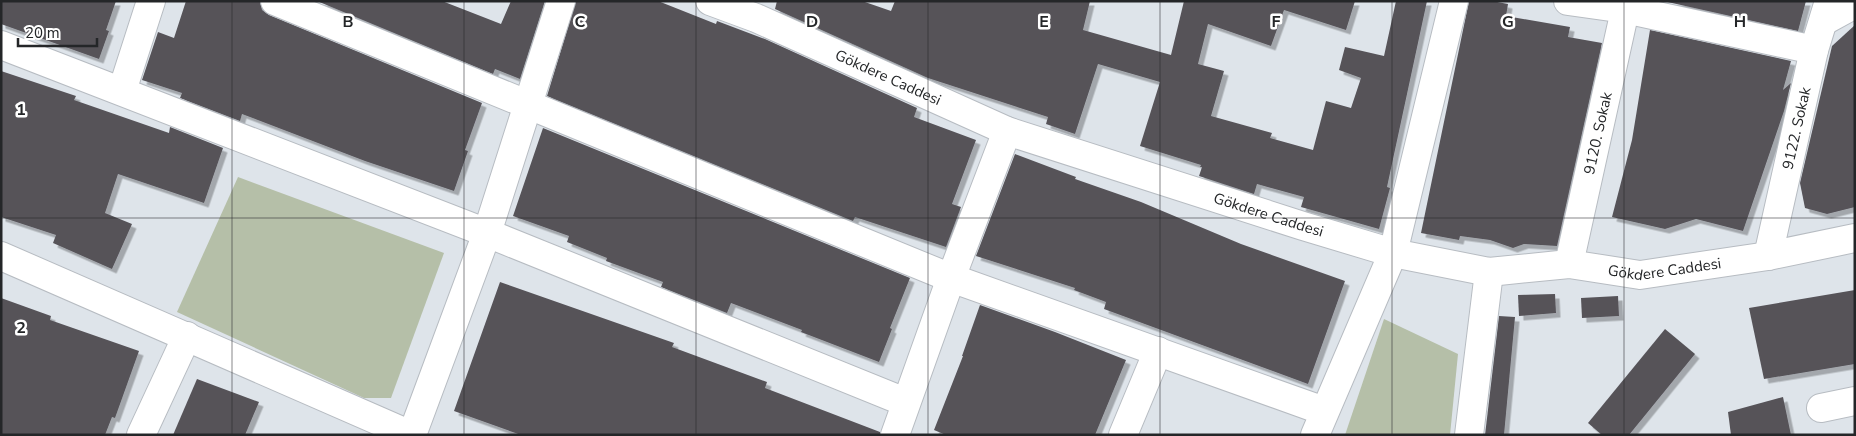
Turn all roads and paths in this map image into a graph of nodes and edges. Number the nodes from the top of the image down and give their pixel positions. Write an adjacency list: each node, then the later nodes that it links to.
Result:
1 (152, 1): 13 (street)
2 (275, 1): 14 (street)
3 (561, 1): 14 (street)
4 (710, 1): 9 (street, Gökdere Caddesi)
5 (1454, 1): 18 (street)
6 (1568, 1): 8 (street)
7 (1855, 4): 10 (street)
8 (1626, 5): 12 (street); 21 (street, 9120. Sokak)
9 (758, 9): 15 (street, Gökdere Caddesi)
10 (1827, 11): 12 (street, 9122. Sokak)
11 (1, 45): 13 (street)
12 (1814, 50): 20 (street, 9122. Sokak)
13 (122, 91): 16 (street)
14 (528, 104): 16 (street); 23 (street)
15 (1007, 131): 18 (street, Gökdere Caddesi); 23 (street)
16 (487, 233): 27 (street); 31 (street)
17 (1855, 238): 20 (street, Gökdere Caddesi)
18 (1393, 253): 22 (street, Gökdere Caddesi); 29 (street)
19 (1, 256): 24 (street)
20 (1768, 256): 21 (street, Gökdere Caddesi)
21 (1569, 264): 22 (street, Gökdere Caddesi)
22 (1489, 272): 34 (street)
23 (950, 278): 25 (street); 27 (street)
24 (187, 336): 30 (street); 31 (street)
25 (1158, 351): 29 (street); 33 (street)
26 (1855, 401): 28 (street)
27 (906, 402): 32 (street)
28 (1821, 408)
29 (1320, 423)
30 (142, 435)
31 (411, 435)
32 (895, 435)
33 (1123, 435)
34 (1469, 435)

